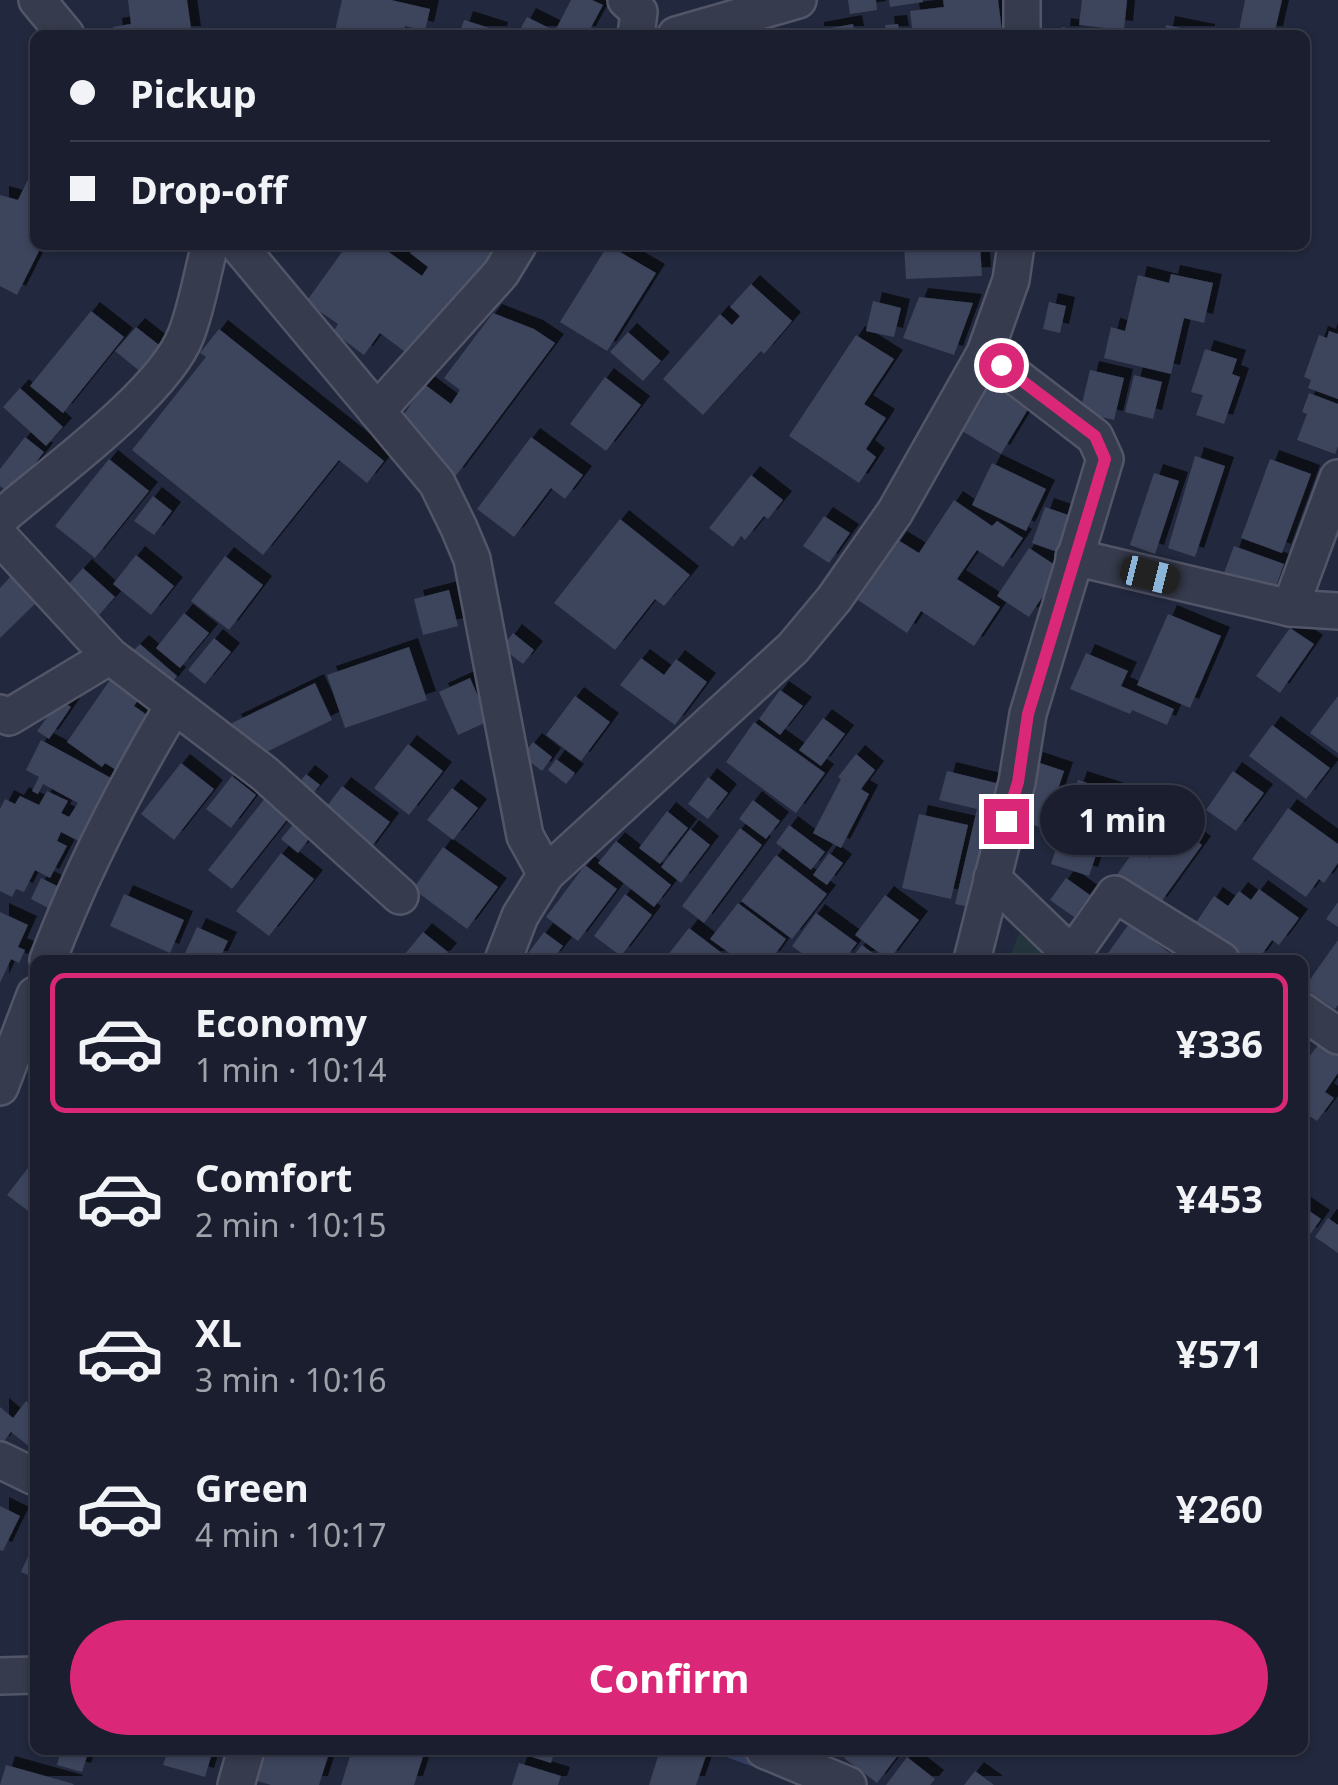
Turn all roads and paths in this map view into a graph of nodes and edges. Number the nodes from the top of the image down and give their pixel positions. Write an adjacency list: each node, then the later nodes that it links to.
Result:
1 (37, 0): 5 (street)
2 (626, 0): 6 (street)
3 (798, 0): 7 (street)
4 (1022, 0): 8 (street)
5 (62, 30)
6 (637, 30)
7 (693, 30)
8 (1022, 30)
9 (209, 250): 16 (street)
10 (242, 250): 14 (street)
11 (515, 250): 14 (street)
12 (1015, 250): 13 (street)
13 (984, 353): 18 (street); 24 (street)
14 (378, 411): 24 (street)
15 (1338, 478): 19 (street)
16 (0, 518)
17 (0, 537): 21 (street)
18 (1074, 556): 19 (street); 25 (street)
19 (1290, 608): 20 (street)
20 (1337, 609)
21 (110, 656): 22 (street); 23 (street)
22 (174, 705): 26 (street); 27 (street)
23 (0, 713)
24 (546, 874): 28 (street)
25 (992, 878): 29 (street); 30 (street)
26 (400, 896)
27 (50, 955)
28 (505, 955)
29 (973, 955)
30 (1071, 955)
31 (1073, 955): 32 (street)
32 (1213, 955)
33 (30, 1007): 36 (street)
34 (1308, 1014): 35 (street)
35 (1338, 1036)
36 (0, 1087)
37 (0, 1460): 38 (street)
38 (30, 1475)
39 (30, 1675): 40 (street)
40 (0, 1676)
41 (245, 1755): 43 (street)
42 (776, 1755): 44 (street)
43 (236, 1785)
44 (848, 1785)

